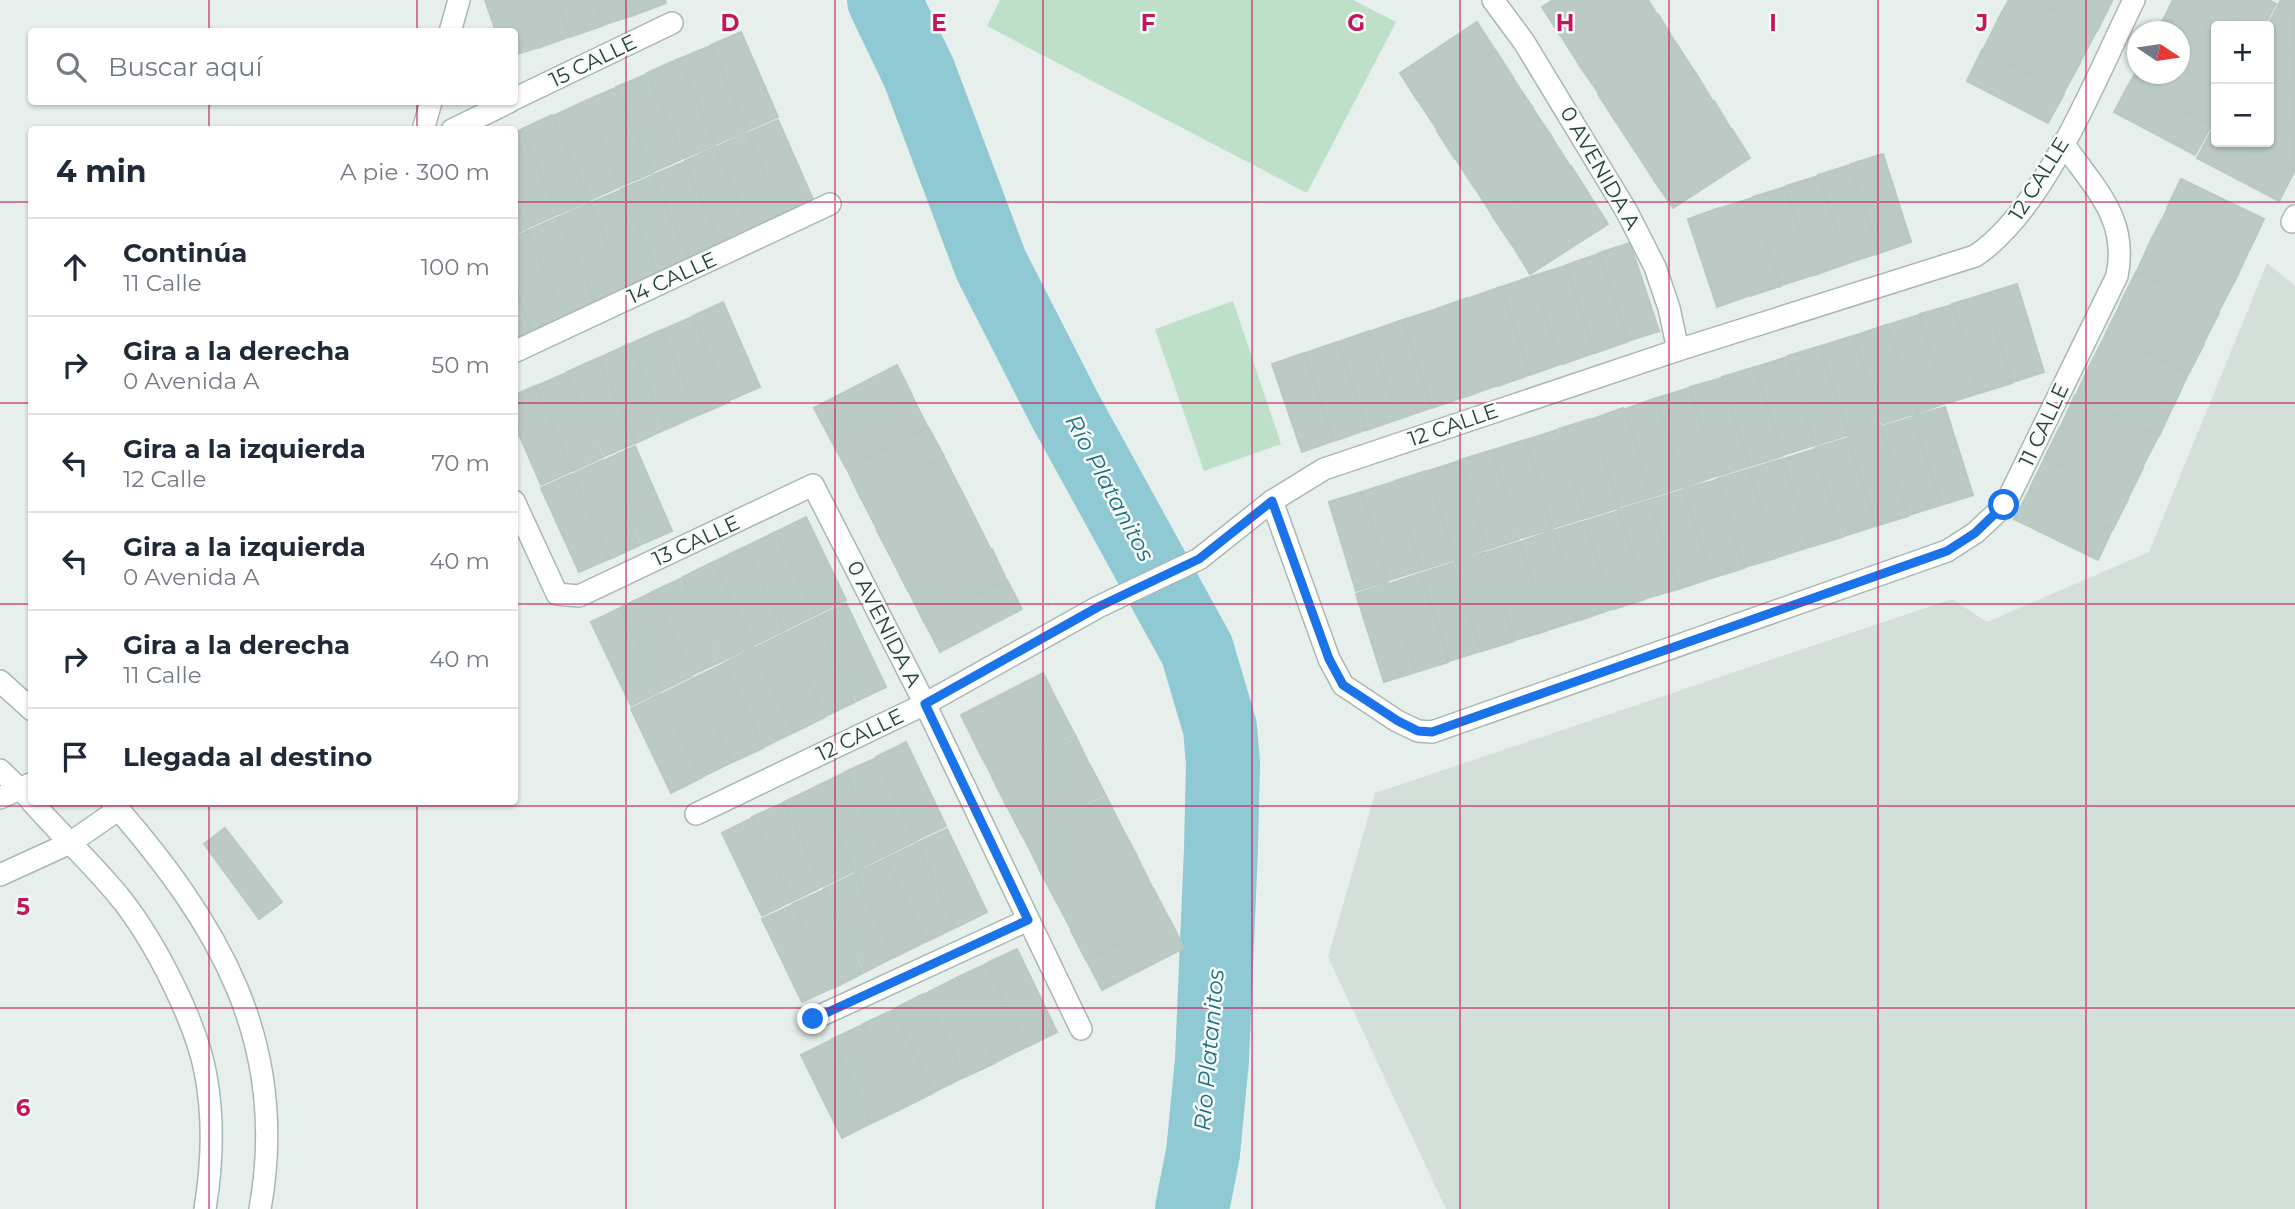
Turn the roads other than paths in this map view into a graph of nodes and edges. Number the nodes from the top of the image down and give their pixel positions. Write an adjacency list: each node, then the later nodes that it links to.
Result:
1 (459, 0): 5 (street)
2 (1493, 0): 13 (street, 0 AVENIDA A)
3 (2134, 0): 11 (street, 12 CALLE)
4 (671, 23): 6 (street, 15 CALLE)
5 (451, 28)
6 (518, 97)
7 (430, 105): 9 (street)
8 (503, 105): 10 (street)
9 (424, 126)
10 (460, 126)
11 (2063, 143): 13 (street, 12 CALLE); 16 (street, 11 CALLE)
12 (830, 204): 14 (street, 14 CALLE)
13 (1678, 349): 16 (street, 12 CALLE)
14 (518, 350)
15 (813, 485): 17 (street, 13 CALLE); 19 (street, 0 AVENIDA A)
16 (1272, 501): 19 (street, 12 CALLE)
17 (518, 510)
18 (0, 681): 20 (street)
19 (925, 704): 27 (street, 12 CALLE); 30 (street, 0 AVENIDA A)
20 (28, 706)
21 (0, 770): 22 (street)
22 (28, 793)
23 (28, 794): 24 (street)
24 (0, 798)
25 (38, 805): 28 (street)
26 (115, 805): 28 (street); 34 (street)
27 (696, 814)
28 (70, 842): 29 (street); 33 (street)
29 (0, 875)
30 (1028, 920): 31 (street); 32 (street, 0 AVENIDA A)
31 (813, 1019)
32 (1082, 1029)
33 (205, 1209)
34 (260, 1209)

